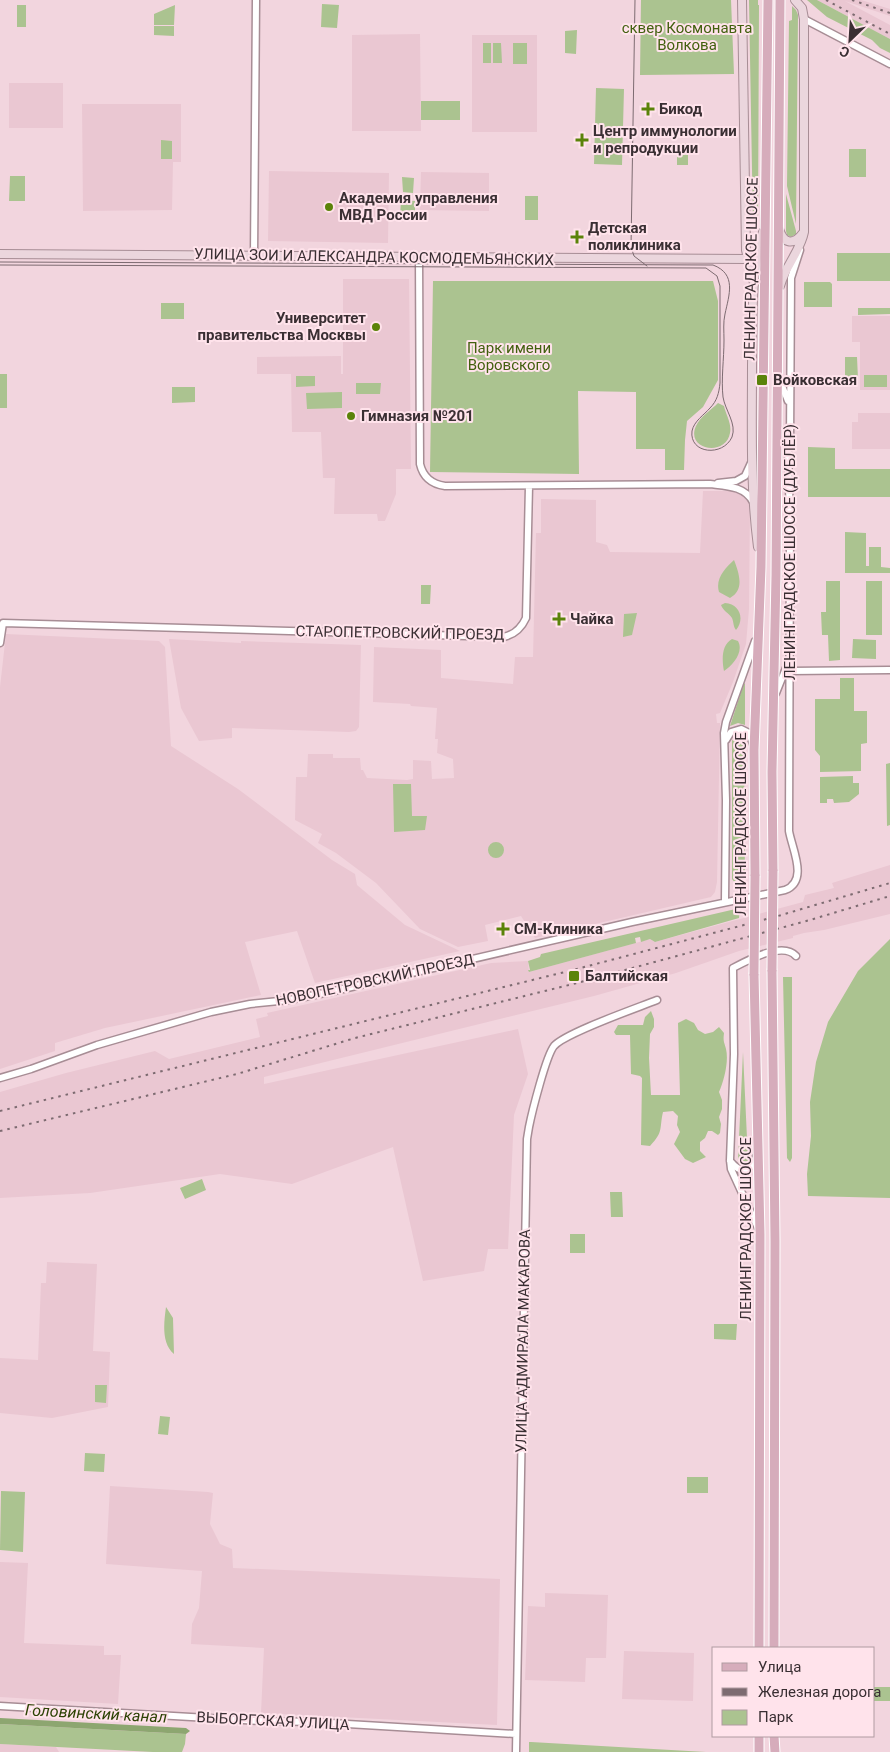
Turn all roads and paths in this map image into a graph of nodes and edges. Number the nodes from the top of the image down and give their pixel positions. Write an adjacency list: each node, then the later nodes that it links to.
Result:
1 (256, 0): 15 (street)
2 (742, 0): 11 (main road)
3 (768, 0): 8 (main road, ЛЕНИНГРАДСКОЕ ШОССЕ)
4 (780, 0): 9 (main road, ЛЕНИНГРАДСКОЕ ШОССЕ)
5 (795, 0): 6 (main road)
6 (804, 19): 7 (street); 10 (main road)
7 (890, 64)
8 (765, 226): 12 (main road); 26 (main road, ЛЕНИНГРАДСКОЕ ШОССЕ)
9 (779, 229): 10 (main road); 19 (main road, ЛЕНИНГРАДСКОЕ ШОССЕ)
10 (804, 233): 13 (main road)
11 (747, 234): 12 (main road); 17 (main road)
12 (761, 238): 18 (main road)
13 (801, 244): 19 (main road); 21 (street, ЛЕНИНГРАДСКОЕ ШОССЕ (ДУБЛЁР))
14 (0, 254): 15 (main road, УЛИЦА ЗОИ И АЛЕКСАНДРА КОСМОДЕМЬЯНСКИХ)
15 (254, 256): 16 (main road, УЛИЦА ЗОИ И АЛЕКСАНДРА КОСМОДЕМЬЯНСКИХ)
16 (419, 257): 17 (main road, УЛИЦА ЗОИ И АЛЕКСАНДРА КОСМОДЕМЬЯНСКИХ); 24 (street)
17 (747, 259): 18 (main road)
18 (753, 282): 22 (main road, ЛЕНИНГРАДСКОЕ ШОССЕ (ДУБЛЁР))
19 (778, 292): 20 (main road, ЛЕНИНГРАДСКОЕ ШОССЕ)
20 (778, 374): 21 (street); 35 (main road, ЛЕНИНГРАДСКОЕ ШОССЕ)
21 (790, 407): 30 (street, ЛЕНИНГРАДСКОЕ ШОССЕ (ДУБЛЁР))
22 (751, 455): 23 (street); 25 (main road, ЛЕНИНГРАДСКОЕ ШОССЕ (ДУБЛЁР))
23 (710, 484): 24 (street); 25 (street)
24 (528, 486): 27 (street, СТАРОПЕТРОВСКИЙ ПРОЕЗД)
25 (754, 503): 26 (main road, ЛЕНИНГРАДСКОЕ ШОССЕ (ДУБЛЁР))
26 (761, 567): 28 (main road, ЛЕНИНГРАДСКОЕ ШОССЕ)
27 (2, 623): 29 (street, СТАРОПЕТРОВСКИЙ ПРОЕЗД)
28 (759, 625): 36 (street); 37 (main road, ЛЕНИНГРАДСКОЕ ШОССЕ)
29 (0, 643)
30 (790, 652): 32 (street, ЛЕНИНГРАДСКОЕ ШОССЕ (ДУБЛЁР)); 33 (street)
31 (890, 670): 32 (street)
32 (790, 671): 34 (street, ЛЕНИНГРАДСКОЕ ШОССЕ (ДУБЛЁР))
33 (780, 683): 34 (street); 35 (street)
34 (790, 684): 38 (street, ЛЕНИНГРАДСКОЕ ШОССЕ (ДУБЛЁР))
35 (772, 704): 47 (main road, ЛЕНИНГРАДСКОЕ ШОССЕ, bridge)
36 (726, 740): 37 (street); 39 (street)
37 (754, 750): 43 (main road, ЛЕНИНГРАДСКОЕ ШОССЕ, bridge)
38 (797, 862): 39 (street, НОВОПЕТРОВСКИЙ ПРОЕЗД)
39 (725, 901): 42 (street, НОВОПЕТРОВСКИЙ ПРОЕЗД)
40 (796, 956): 44 (street)
41 (656, 1000): 49 (street, УЛИЦА АДМИРАЛА МАКАРОВА)
42 (0, 1078)
43 (759, 1146): 44 (street); 45 (main road, ЛЕНИНГРАДСКОЕ ШОССЕ)
44 (730, 1160): 45 (street)
45 (760, 1234): 46 (main road, ЛЕНИНГРАДСКОЕ ШОССЕ)
46 (759, 1647)
47 (774, 1647)
48 (0, 1706): 49 (street, ВЫБОРГСКАЯ УЛИЦА)
49 (516, 1734): 52 (street, УЛИЦА АДМИРАЛА МАКАРОВА)
50 (759, 1737): 53 (main road)
51 (774, 1737): 54 (main road)
52 (516, 1752)
53 (759, 1752)
54 (774, 1752)

